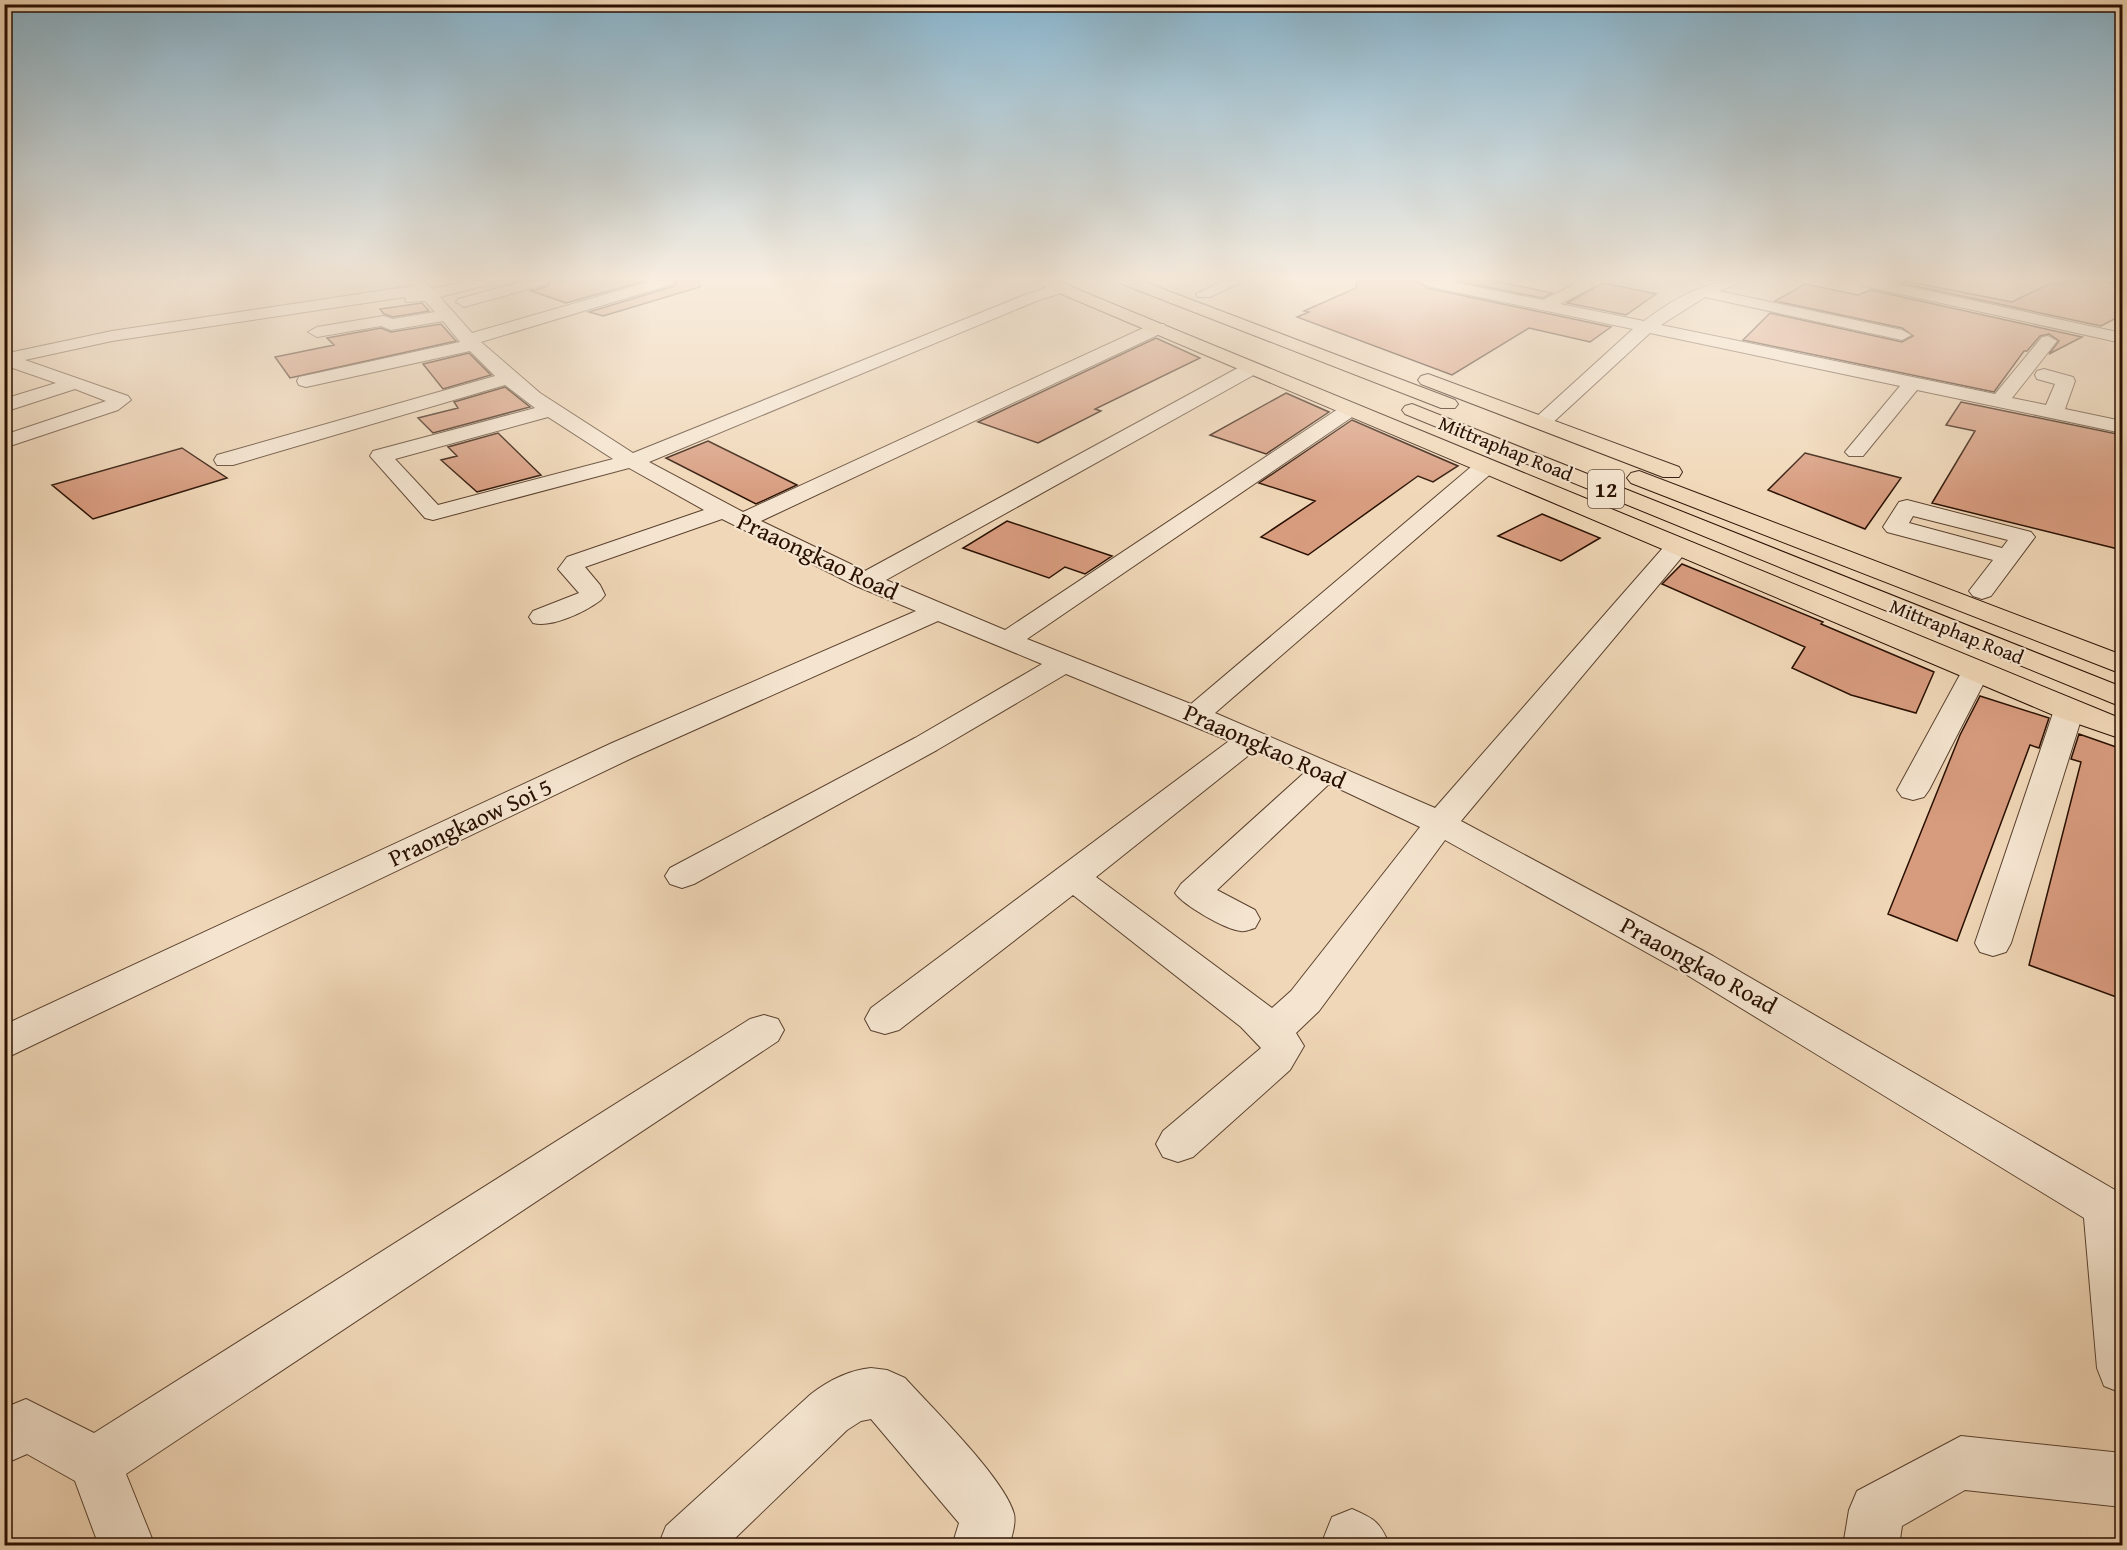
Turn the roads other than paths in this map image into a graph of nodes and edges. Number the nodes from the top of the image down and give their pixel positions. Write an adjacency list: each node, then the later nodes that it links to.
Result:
1 (33, 353): 15 (street)
2 (422, 353): 21 (street)
3 (481, 353): 20 (street, Praaongkao Road)
4 (895, 353): 34 (street)
5 (1101, 353): 36 (street)
6 (1218, 353): 16 (main road)
7 (1316, 353): 46 (main road, Mittraphap Road / 12)
8 (1326, 353): 19 (main road)
9 (1359, 353): 19 (main road)
10 (1618, 353): 29 (street)
11 (1776, 353): 17 (street)
12 (1890, 353): 17 (street)
13 (2038, 353): 24 (street)
14 (1274, 354): 26 (main road); 48 (main road, Mittraphap Road / 12)
15 (7, 359): 22 (street)
16 (1252, 368): 26 (main road); 39 (street)
17 (1868, 373): 23 (street)
18 (2044, 375): 28 (street)
19 (1421, 377): 29 (main road)
20 (508, 378): 27 (street, Praaongkao Road); 33 (street)
21 (306, 381)
22 (75, 383): 25 (street); 31 (street)
23 (1912, 383): 24 (street); 32 (street)
24 (2000, 401): 28 (street)
25 (4, 406)
26 (1345, 406): 35 (main road); 43 (street)
27 (552, 410): 34 (street, Praaongkao Road); 34 (street)
28 (2053, 412): 30 (street)
29 (1541, 423): 40 (main road)
30 (2122, 427)
31 (4, 442)
32 (1856, 452)
33 (225, 460)
34 (632, 461): 36 (street, Praaongkao Road)
35 (1486, 466): 37 (main road); 50 (street)
36 (733, 516): 39 (street, Praaongkao Road); 42 (street)
37 (1677, 546): 47 (main road); 55 (street)
38 (2009, 557): 40 (street)
39 (865, 580): 41 (street, Praaongkao Road)
40 (1982, 591): 44 (main road)
41 (939, 611): 43 (street, Praaongkao Road); 63 (street, Praongkaow Soi 5)
42 (542, 617)
43 (1009, 639): 45 (street, Praaongkao Road)
44 (2122, 646)
45 (1066, 662): 50 (street, Praaongkao Road); 56 (street)
46 (2122, 665)
47 (1976, 671): 49 (main road); 54 (street)
48 (2122, 698)
49 (2069, 710): 51 (main road); 59 (street)
50 (1195, 715): 52 (street, Praaongkao Road)
51 (2122, 729)
52 (1251, 739): 53 (street, Praaongkao Road); 57 (street)
53 (1323, 772): 55 (street, Praaongkao Road); 58 (street)
54 (1913, 790)
55 (1440, 824): 62 (street); 65 (street, Praaongkao Road)
56 (682, 876)
57 (1073, 877): 60 (street); 62 (street)
58 (1242, 919)
59 (1993, 943)
60 (885, 1019)
61 (764, 1030): 68 (street)
62 (1272, 1031): 64 (street)
63 (4, 1043)
64 (1178, 1144)
65 (2114, 1213): 66 (street)
66 (2122, 1368)
67 (4, 1438): 68 (street)
68 (95, 1463): 70 (street)
69 (2122, 1480): 73 (street)
70 (127, 1545)
71 (686, 1545): 72 (street)
72 (980, 1545)
73 (1871, 1545)

